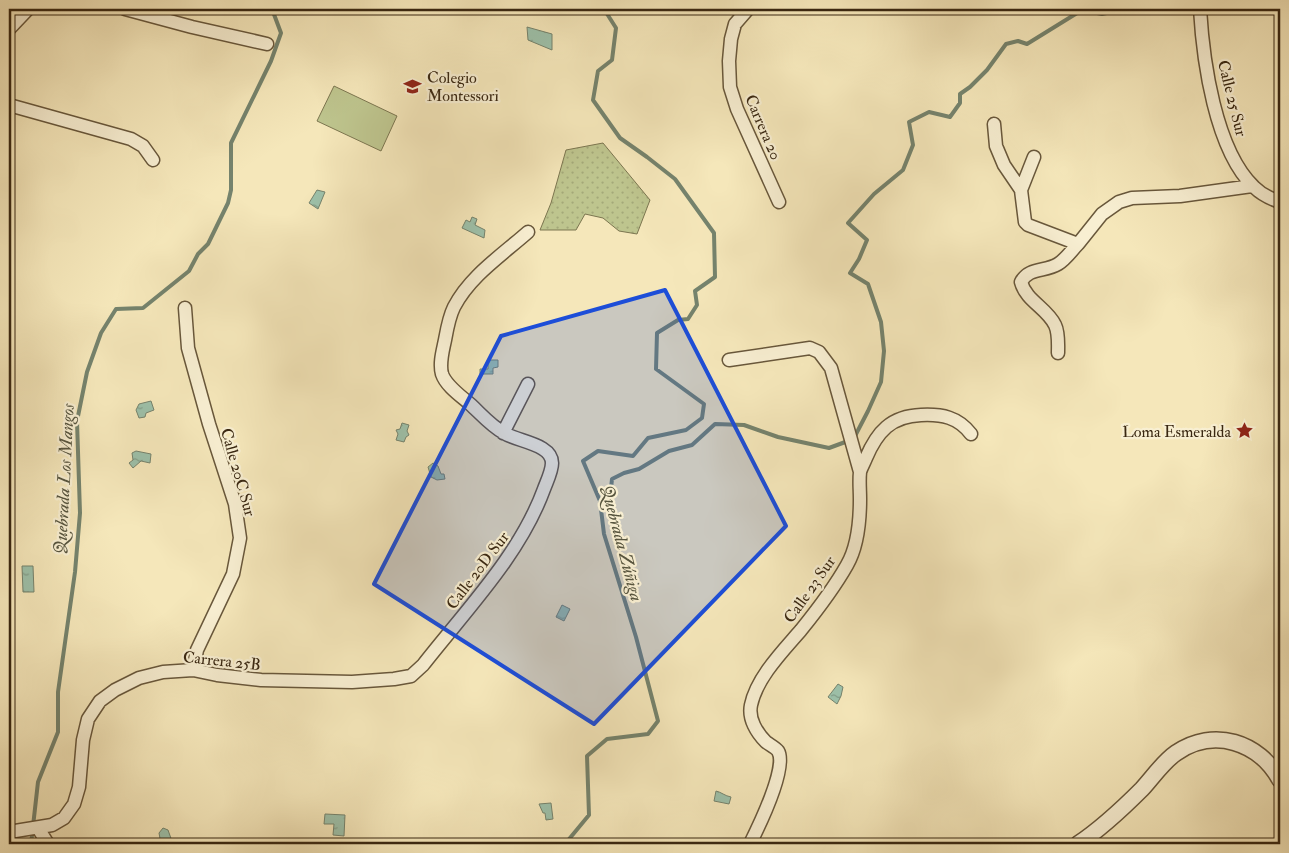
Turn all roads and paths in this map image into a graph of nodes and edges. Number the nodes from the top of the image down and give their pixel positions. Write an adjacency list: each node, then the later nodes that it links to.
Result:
1 (125, 9): 6 (street)
2 (748, 9): 13 (street, Carrera 20)
3 (1200, 9): 11 (street, Calle 25 Sur)
4 (19, 13): 5 (street)
5 (9, 30)
6 (267, 44)
7 (9, 105): 10 (street)
8 (994, 124): 12 (street)
9 (1034, 157): 12 (street)
10 (153, 160)
11 (1252, 186): 14 (street, Calle 25 Sur); 16 (street)
12 (1021, 190): 16 (street)
13 (779, 202)
14 (1280, 202)
15 (528, 232): 21 (street, Calle 20D Sur)
16 (1078, 244): 18 (street)
17 (185, 308): 24 (street, Calle 20C Sur)
18 (1058, 353)
19 (729, 360): 23 (street)
20 (528, 384): 21 (street)
21 (504, 433): 25 (street, Calle 20D Sur)
22 (971, 434): 23 (street, Calle 23 Sur)
23 (860, 472): 30 (street, Calle 23 Sur)
24 (193, 670): 25 (street, Carrera 25B); 27 (street, Carrera 25B)
25 (410, 676)
26 (1280, 780): 31 (street)
27 (38, 828): 28 (street, Carrera 25B); 29 (street)
28 (9, 832)
29 (48, 844)
30 (750, 844)
31 (1078, 844)

